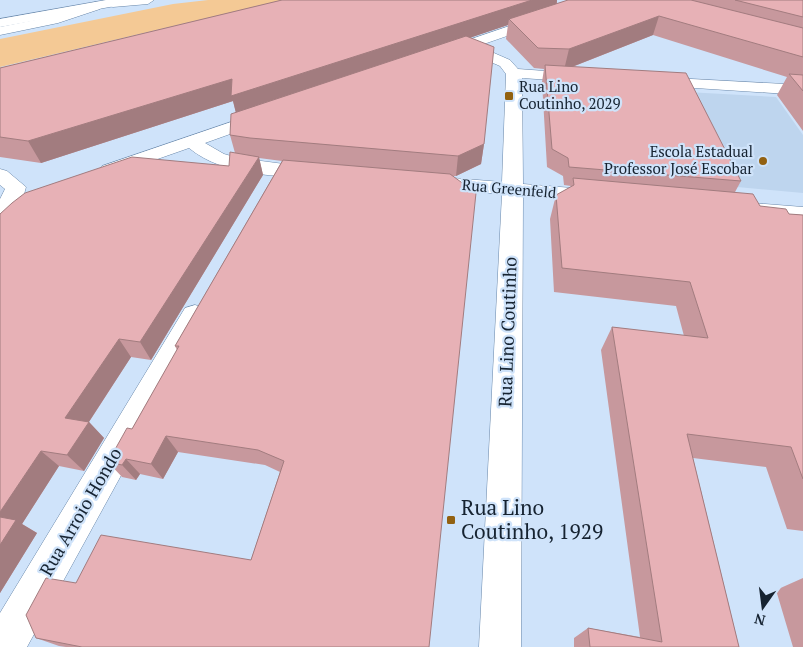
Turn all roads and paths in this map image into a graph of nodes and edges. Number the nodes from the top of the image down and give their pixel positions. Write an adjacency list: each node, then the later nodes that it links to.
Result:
1 (71, 0): 7 (main road)
2 (126, 0): 5 (main road)
3 (148, 0): 5 (main road)
4 (597, 0): 10 (main road)
5 (113, 3): 6 (main road)
6 (96, 6): 8 (main road); 9 (main road)
7 (0, 15)
8 (0, 23)
9 (0, 31)
10 (466, 46): 11 (main road); 12 (main road)
11 (432, 57)
12 (514, 73): 13 (main road); 22 (main road, Rua Lino Coutinho)
13 (599, 78)
14 (637, 80): 15 (main road)
15 (803, 90)
16 (283, 109): 17 (main road)
17 (191, 141): 18 (main road); 20 (main road)
18 (336, 174)
19 (0, 175): 25 (main road)
20 (91, 177)
21 (412, 180): 22 (main road, Rua Greenfeld)
22 (512, 189): 24 (main road, Rua Greenfeld); 30 (main road, Rua Lino Coutinho)
23 (32, 198): 25 (main road)
24 (616, 198)
25 (2, 204)
26 (734, 208): 27 (main road)
27 (803, 214)
28 (210, 289): 29 (main road, Rua Arroio Hondo)
29 (4, 647)
30 (500, 647)

